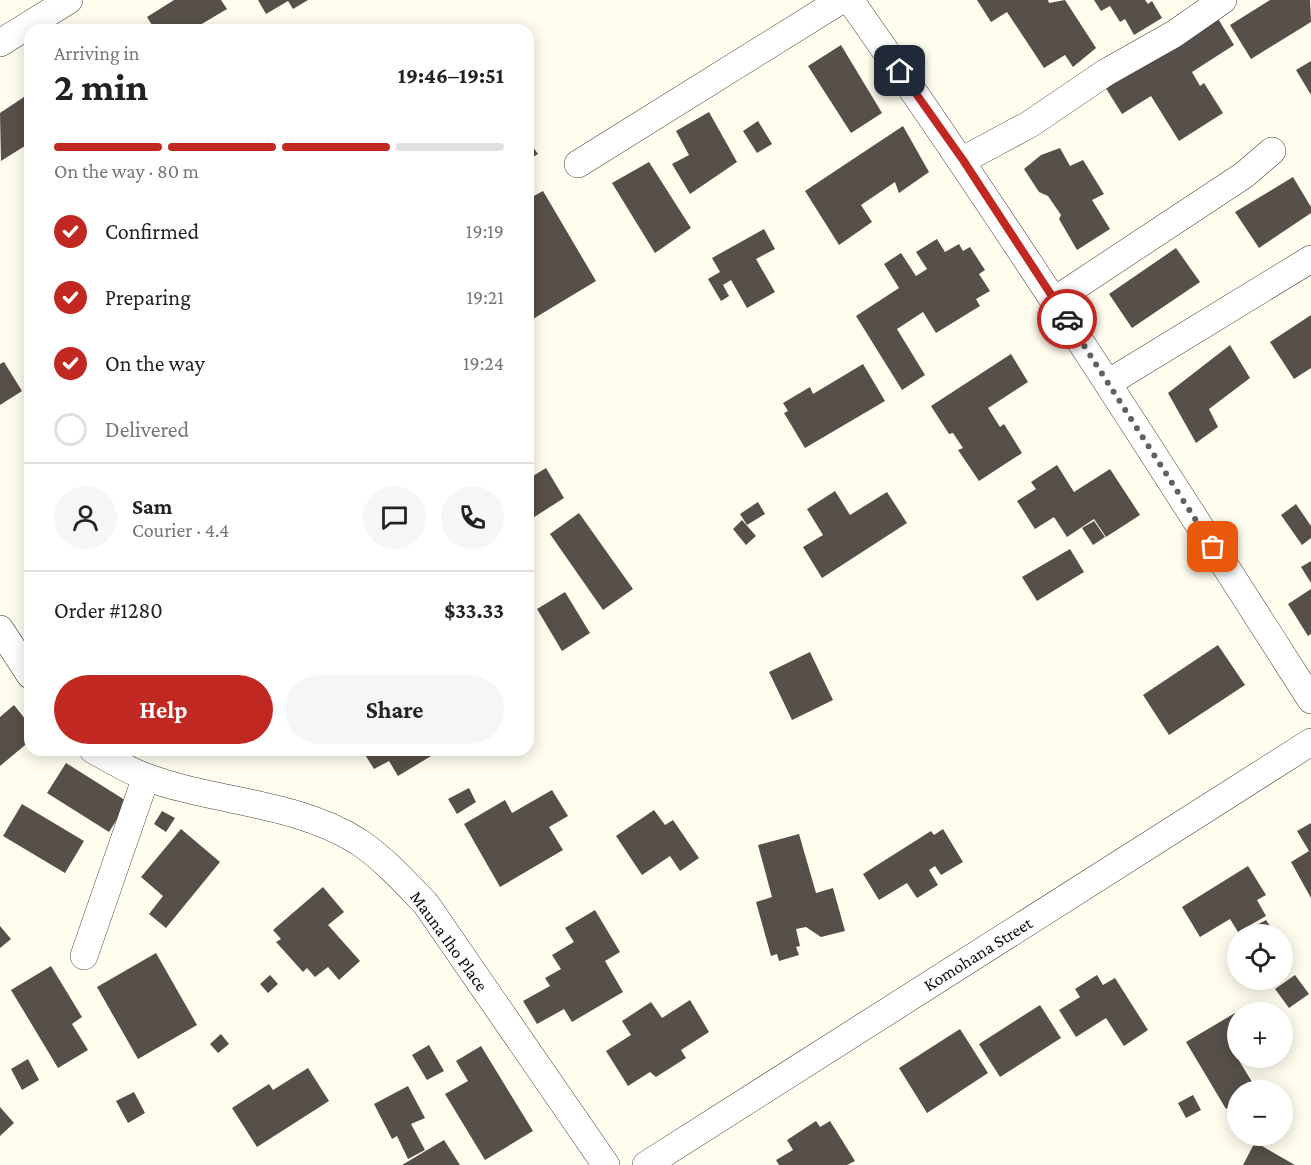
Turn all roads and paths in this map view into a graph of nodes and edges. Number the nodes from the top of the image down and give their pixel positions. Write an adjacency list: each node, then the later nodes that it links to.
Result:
1 (69, 0): 5 (street)
2 (841, 0): 10 (street)
3 (850, 0): 9 (street)
4 (1223, 0): 9 (street)
5 (30, 24)
6 (24, 28): 7 (street)
7 (0, 43)
8 (1272, 151): 12 (street)
9 (963, 160): 12 (street)
10 (578, 164)
11 (1311, 260): 13 (street)
12 (1055, 300): 13 (street)
13 (1108, 383): 16 (street)
14 (0, 629): 15 (street)
15 (24, 666)
16 (1311, 700)
17 (1311, 742): 22 (street, Komohana Street)
18 (105, 756): 19 (street, Mauna Iho Place)
19 (146, 777): 20 (street); 21 (street, Mauna Iho Place)
20 (84, 956)
21 (606, 1165)
22 (646, 1165)

